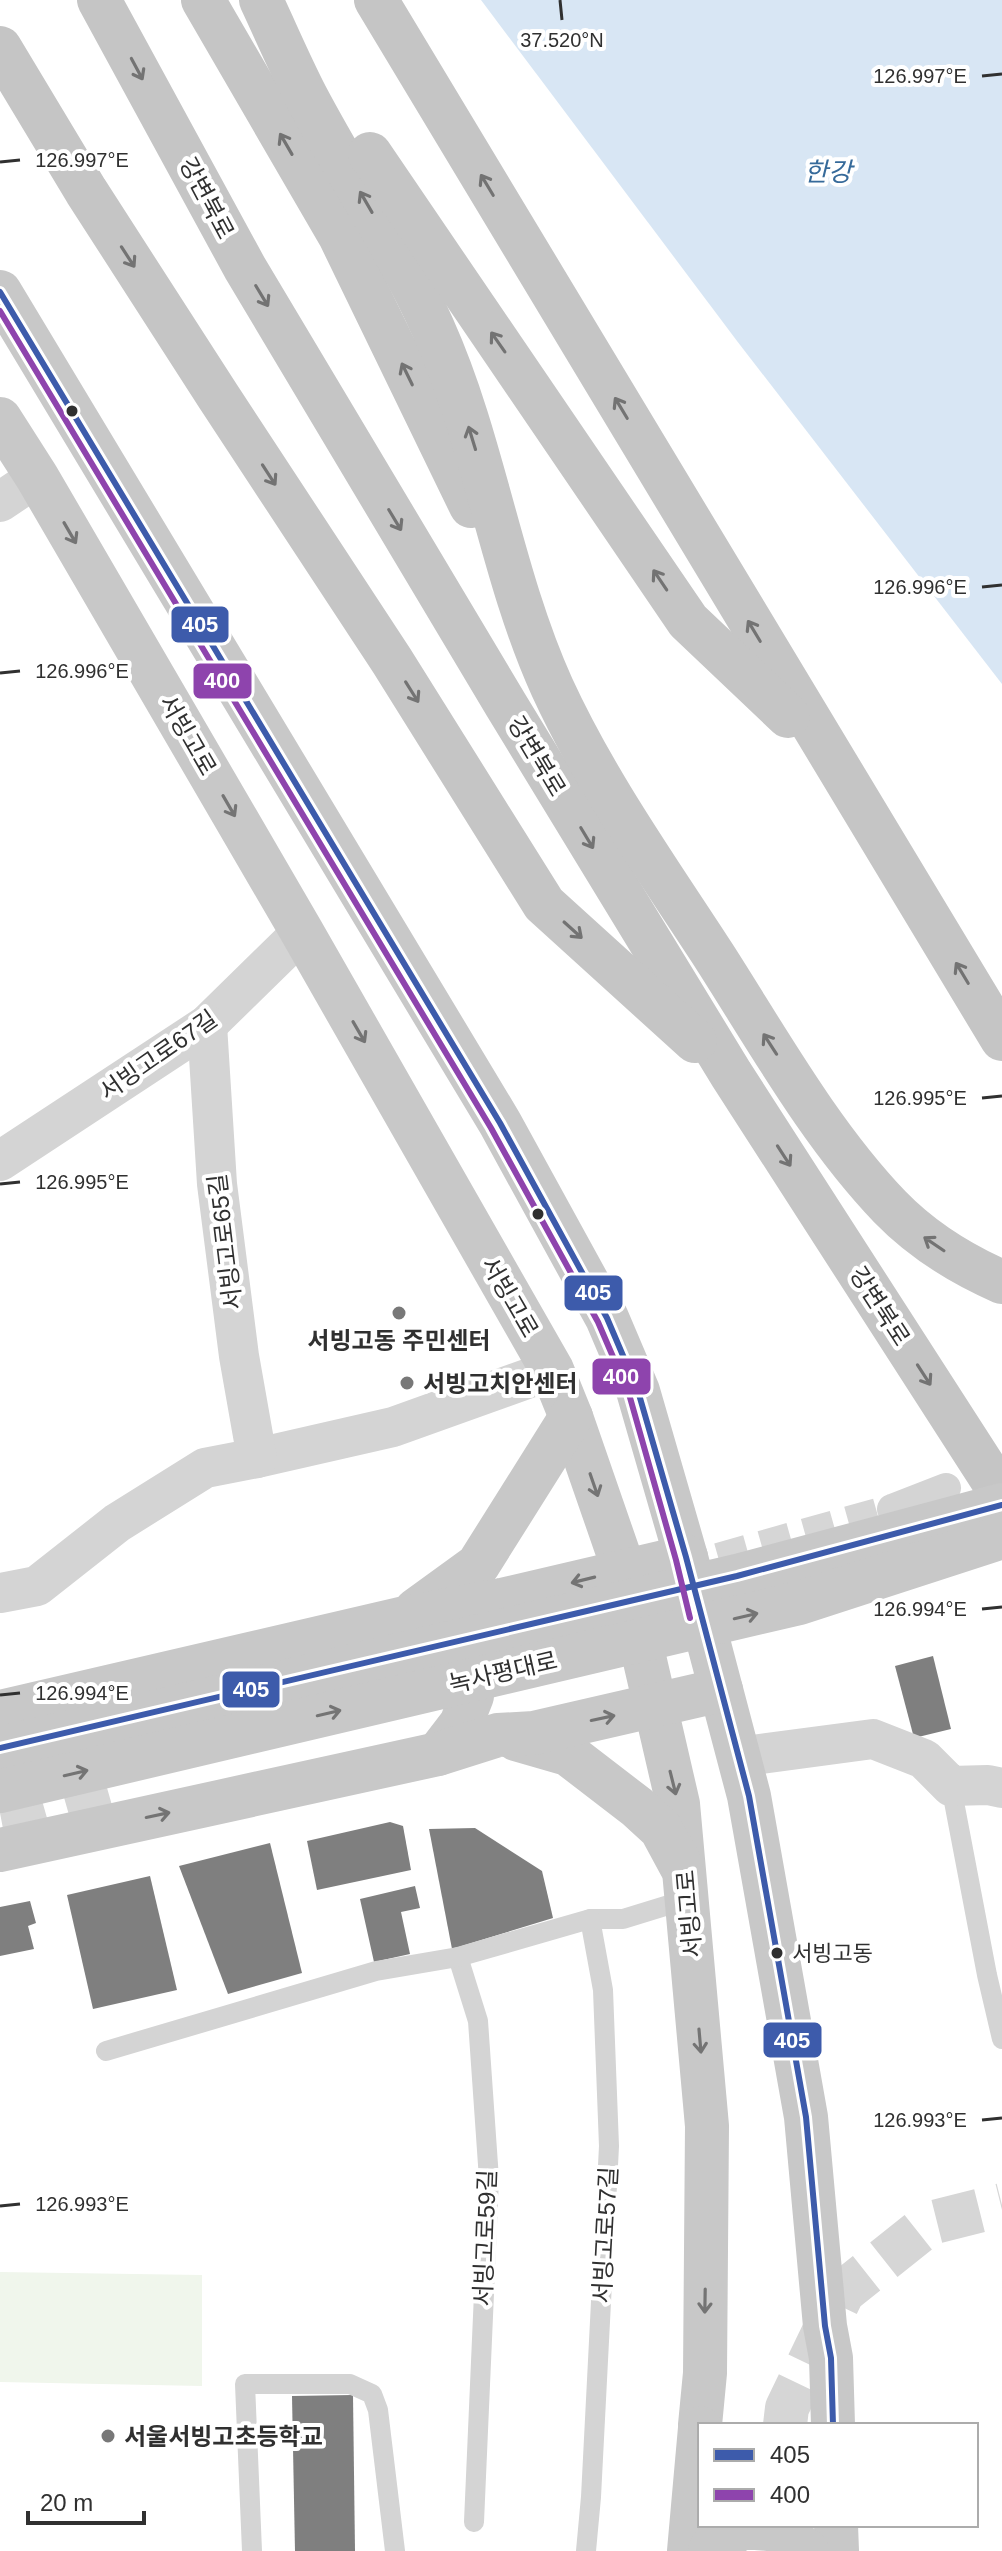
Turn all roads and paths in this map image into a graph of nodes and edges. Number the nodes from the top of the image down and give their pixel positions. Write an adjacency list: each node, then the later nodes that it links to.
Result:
1 (99, 0): 16 (highway, 강변북로, one-way to 16)
2 (203, 0): 11 (highway, one-way to 2)
3 (261, 0): 11 (highway, one-way to 3)
4 (268, 0): 12 (highway, one-way to 4)
5 (376, 0): 12 (highway, one-way to 5)
6 (0, 48): 16 (highway, one-way to 16)
7 (0, 292): 27 (main road)
8 (0, 419): 9 (main road, 서빙고로)
9 (37, 477): 10 (street); 13 (main road, 서빙고로, one-way to 13)
10 (0, 502)
11 (527, 620): 18 (highway, one-way to 11)
12 (830, 757): 15 (highway, one-way to 12)
13 (302, 932): 14 (street, 서빙고로67길); 19 (main road, 서빙고로, one-way to 19)
14 (207, 1025): 17 (street, 서빙고로67길); 21 (street, 서빙고로65길)
15 (1002, 1039)
16 (736, 1082): 23 (highway, 강변북로, one-way to 23)
17 (0, 1161)
18 (1002, 1282)
19 (552, 1370): 20 (main road, 서빙고로); 21 (street)
20 (571, 1417): 28 (main road, 서빙고로, one-way to 28); 30 (main road)
21 (257, 1458): 29 (street)
22 (946, 1488): 25 (street)
23 (1002, 1495)
24 (1002, 1505): 36 (main road, 녹사평대로, bridge)
25 (892, 1509)
26 (1002, 1537): 41 (main road, 녹사평대로, one-way to 26, bridge)
27 (686, 1557): 28 (main road); 31 (main road)
28 (624, 1570): 30 (main road, one-way to 30); 32 (main road, 서빙고로)
29 (0, 1593)
30 (410, 1630): 33 (main road); 35 (street); 37 (main road)
31 (721, 1690): 32 (main road); 38 (main road)
32 (654, 1707): 34 (main road, one-way to 32); 43 (main road, 서빙고로, one-way to 43)
33 (0, 1712)
34 (498, 1735): 37 (main road); 43 (main road)
35 (0, 1738)
36 (0, 1748)
37 (438, 1754): 42 (main road, one-way to 37)
38 (738, 1757): 39 (street); 48 (main road)
39 (951, 1786): 40 (street); 46 (lane)
40 (1002, 1788)
41 (0, 1791)
42 (0, 1850)
43 (688, 1888): 44 (lane); 49 (main road, 서빙고로, one-way to 49)
44 (590, 1919): 45 (lane); 59 (lane, 서빙고로57길)
45 (458, 1957): 47 (lane); 55 (lane, 서빙고로59길)
46 (1002, 2039)
47 (106, 2051)
48 (831, 2358): 52 (main road); 53 (main road)
49 (705, 2373): 50 (main road, 서빙고로); 51 (main road)
50 (700, 2423)
51 (718, 2423)
52 (802, 2423)
53 (833, 2423)
54 (698, 2449): 60 (main road, 서빙고로)
55 (474, 2522)
56 (836, 2527): 63 (main road)
57 (252, 2551): 58 (lane)
58 (395, 2551)
59 (586, 2551)
60 (689, 2551)
61 (710, 2551): 62 (main road)
62 (807, 2551)
63 (837, 2551)

